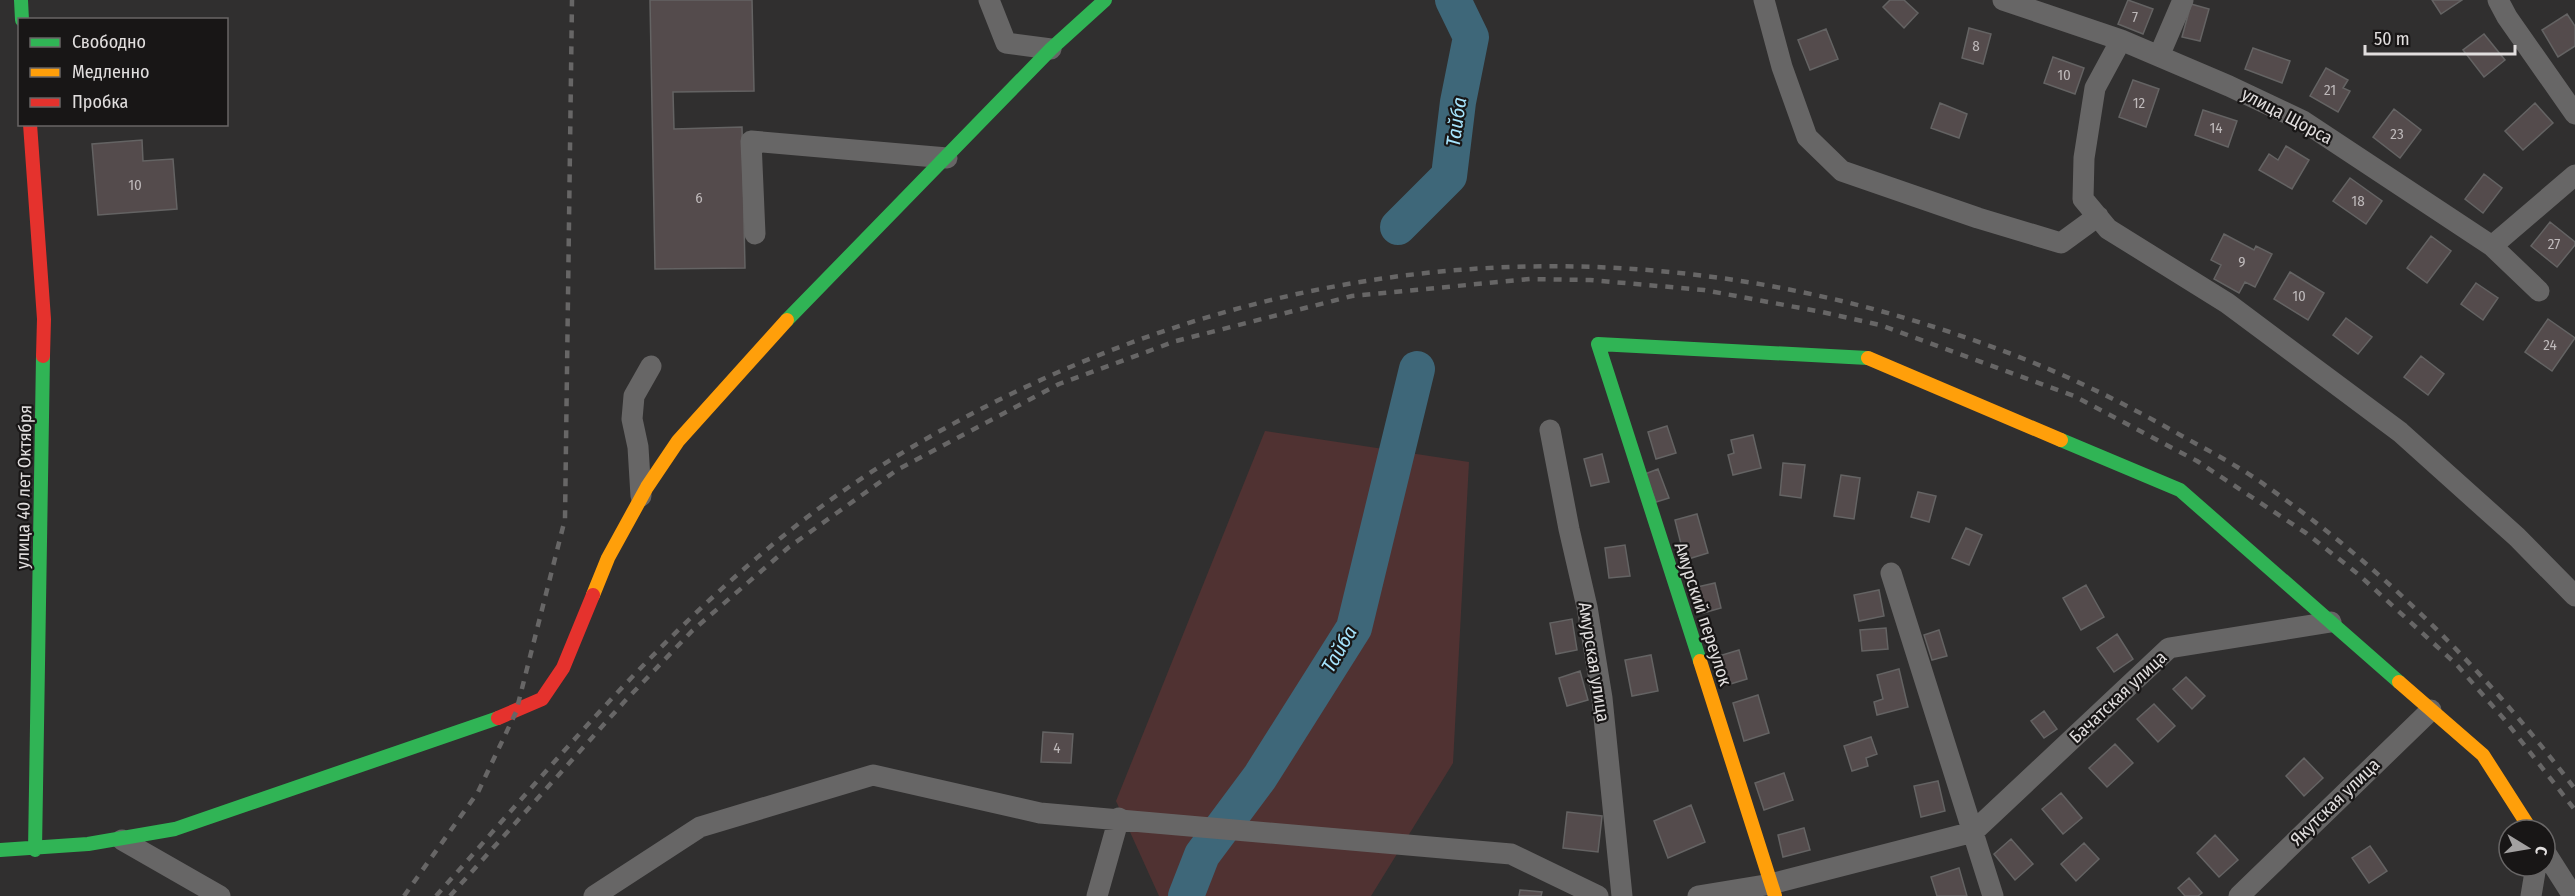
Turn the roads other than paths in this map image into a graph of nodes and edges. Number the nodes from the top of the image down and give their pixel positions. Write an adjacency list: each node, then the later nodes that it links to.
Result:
1 (21, 0): 8 (main road)
2 (989, 0): 10 (street)
3 (1105, 0): 10 (main road)
4 (1764, 0): 16 (street)
5 (2003, 0): 9 (street, улица Щорса)
6 (2183, 0): 11 (street)
7 (2498, 0): 12 (street)
8 (22, 18)
9 (2121, 40): 11 (street, улица Щорса); 16 (street)
10 (1051, 49): 14 (main road)
11 (2159, 56): 18 (street, улица Щорса)
12 (2575, 114)
13 (30, 126): 32 (main road, улица 40 лет Октября)
14 (947, 159): 17 (street); 22 (main road)
15 (2575, 175): 18 (street)
16 (2098, 216): 24 (street)
17 (754, 234)
18 (2492, 246): 19 (street, улица Щорса)
19 (2539, 291)
20 (651, 366): 22 (street)
21 (1551, 430): 40 (street, Амурская улица)
22 (641, 496): 30 (main road)
23 (1891, 573): 29 (street)
24 (2575, 596)
25 (2331, 622): 26 (main road); 29 (street, Бачатская улица); 35 (main road, Амурский переулок)
26 (2431, 710): 28 (main road); 43 (street, Якутская улица)
27 (1119, 818): 37 (street); 38 (street); 39 (street)
28 (2523, 818)
29 (1973, 832): 35 (street, Бачатская улица); 42 (street)
30 (122, 840): 32 (main road); 36 (street)
31 (0, 850): 32 (main road)
32 (35, 850)
33 (2557, 871): 45 (street)
34 (2534, 878): 44 (street)
35 (1773, 890): 41 (street, Бачатская улица)
36 (220, 896)
37 (594, 896)
38 (1097, 896)
39 (1598, 896)
40 (1622, 896)
41 (1698, 896)
42 (1993, 896)
43 (2239, 896)
44 (2531, 896)
45 (2573, 896)

